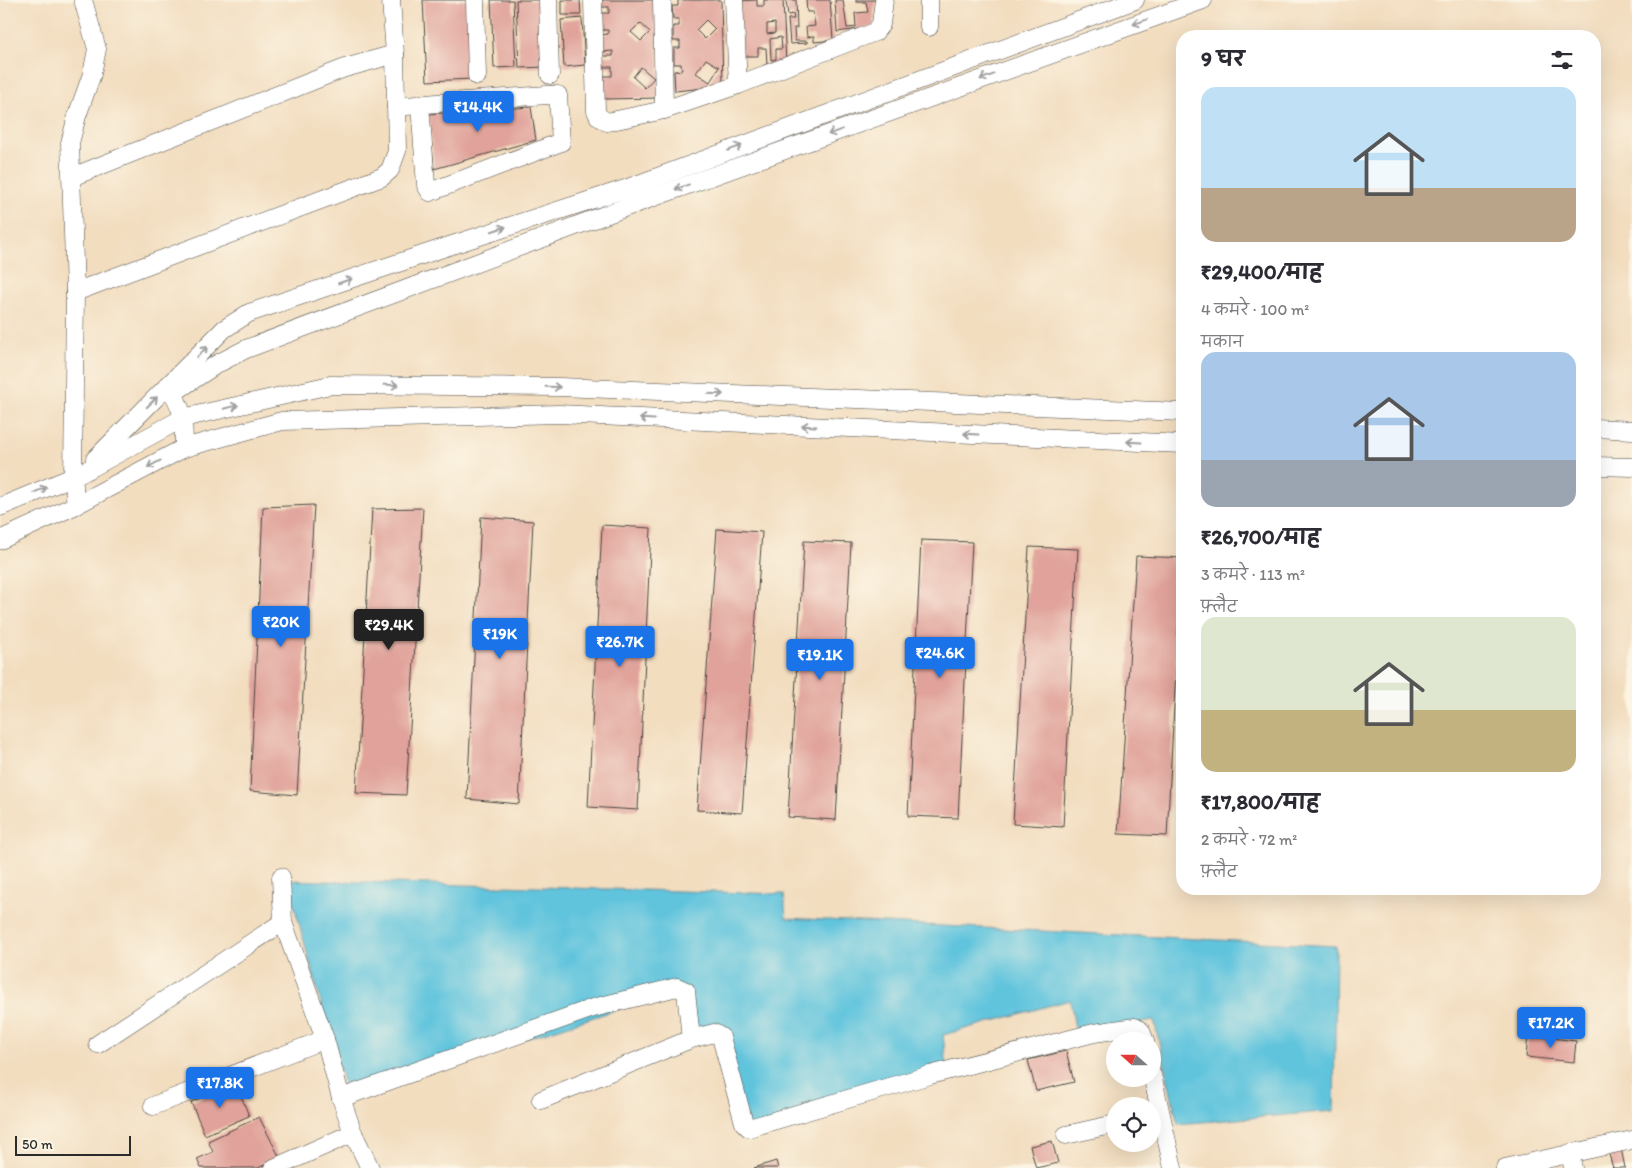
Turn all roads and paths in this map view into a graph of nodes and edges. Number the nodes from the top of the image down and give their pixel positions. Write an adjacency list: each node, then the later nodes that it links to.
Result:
1 (82, 0): 20 (street)
2 (391, 0): 13 (street)
3 (476, 0): 15 (street)
4 (548, 0): 14 (street)
5 (594, 0): 19 (street)
6 (662, 0): 19 (street)
7 (734, 0): 16 (street)
8 (884, 0): 16 (street)
9 (928, 0): 12 (street)
10 (1135, 0): 22 (street, one-way to 10)
11 (1203, 0): 22 (street, one-way to 22)
12 (929, 27)
13 (395, 54): 18 (street); 20 (street)
14 (550, 75)
15 (477, 76)
16 (738, 85): 19 (street)
17 (420, 104): 17 (street); 18 (street)
18 (396, 107): 21 (street)
19 (664, 110)
20 (72, 177): 21 (street)
21 (75, 292): 31 (street)
22 (170, 390): 24 (street); 31 (street, one-way to 22)
23 (1176, 412): 24 (street, one-way to 23)
24 (184, 418): 28 (street); 31 (street)
25 (1601, 428): 26 (street)
26 (1632, 430)
27 (1176, 444): 28 (street, one-way to 28)
28 (184, 448): 32 (street, one-way to 32)
29 (1601, 466): 30 (street)
30 (1632, 467)
31 (77, 475): 32 (street); 33 (street, one-way to 31)
32 (76, 505): 34 (street)
33 (0, 507)
34 (0, 540)
35 (281, 876): 36 (street)
36 (283, 922): 38 (street); 40 (street)
37 (1142, 1032): 39 (street)
38 (325, 1039): 41 (street); 43 (street)
39 (691, 1039): 41 (street); 42 (street)
40 (98, 1044)
41 (341, 1098): 46 (street)
42 (541, 1100)
43 (153, 1106)
44 (1106, 1126): 47 (street)
45 (1161, 1128): 52 (street)
46 (353, 1133): 50 (street); 51 (street)
47 (1066, 1135)
48 (1632, 1140): 49 (street)
49 (1572, 1160): 53 (street)
50 (274, 1168)
51 (370, 1168)
52 (1173, 1168)
53 (1505, 1168)

